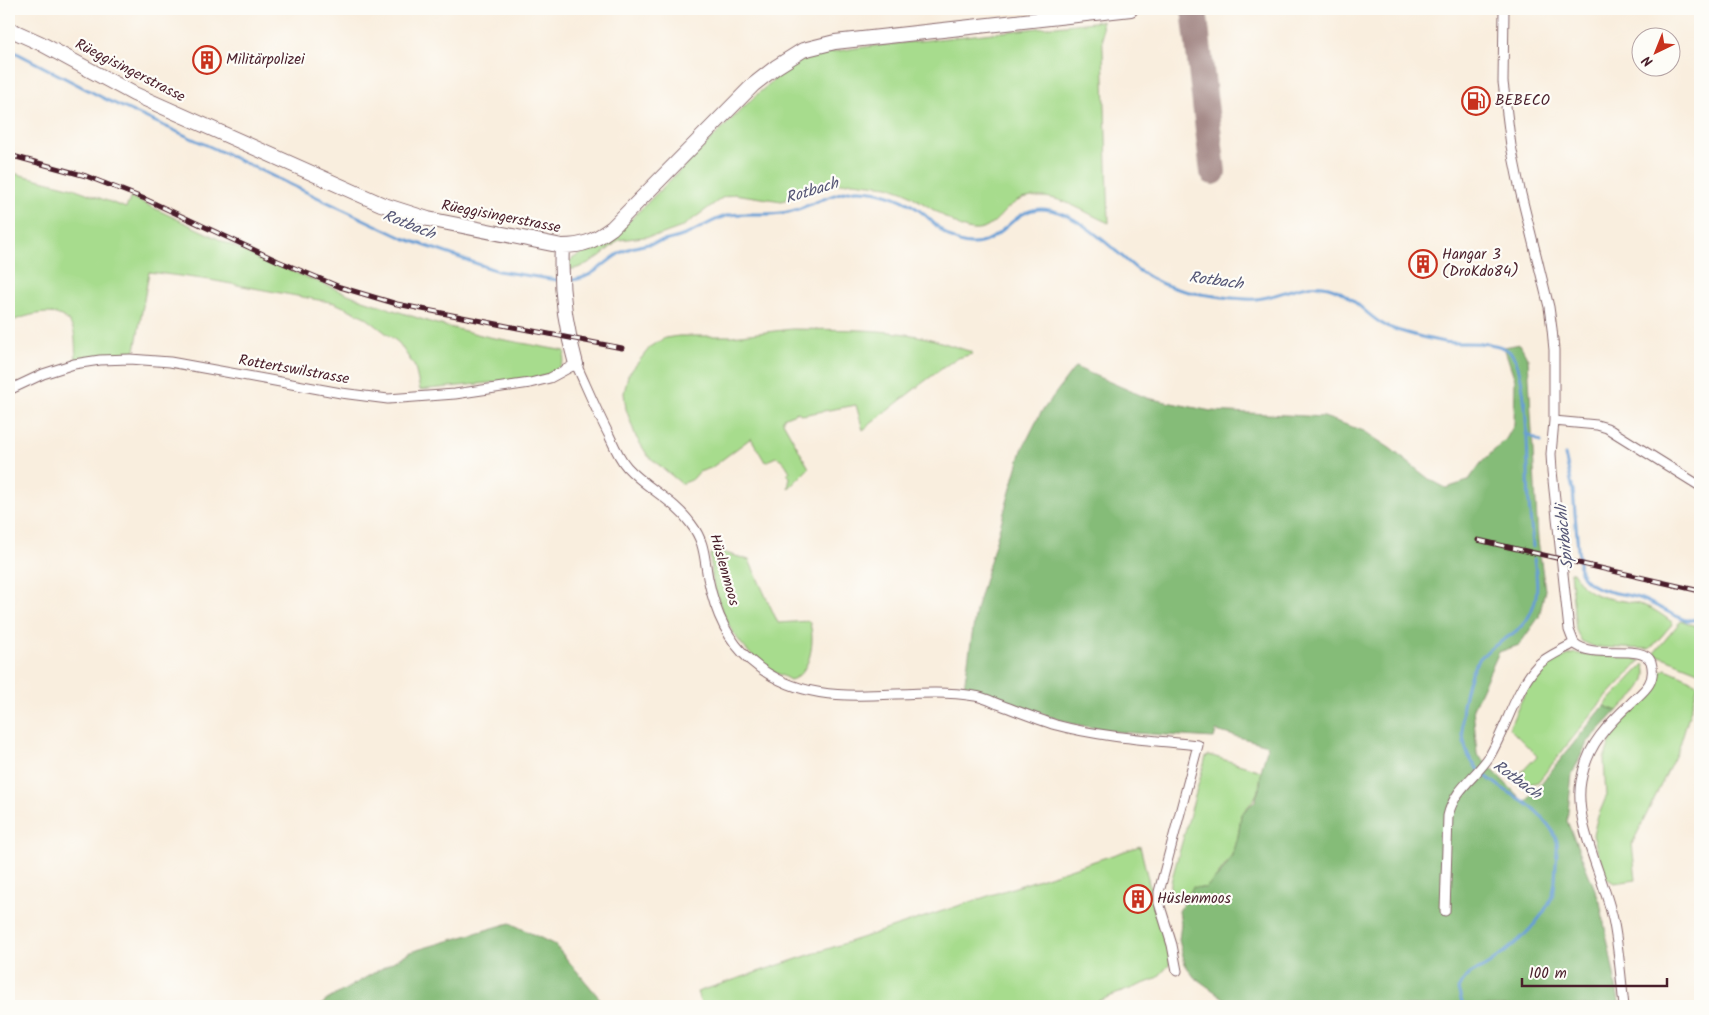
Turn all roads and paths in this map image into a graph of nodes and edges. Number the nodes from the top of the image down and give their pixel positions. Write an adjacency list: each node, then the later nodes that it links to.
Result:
1 (1131, 9): 4 (main road, Rüeggisingerstrasse)
2 (1504, 9): 7 (street)
3 (9, 29): 4 (main road, Rüeggisingerstrasse)
4 (562, 246): 5 (main road, Hüslenmoos)
5 (576, 364): 6 (street, Rottertswilstrasse); 11 (street, Hüslenmoos)
6 (9, 390)
7 (1554, 421): 8 (street); 9 (street)
8 (1700, 486)
9 (1574, 643): 10 (street); 12 (street)
10 (1445, 911)
11 (1177, 971)
12 (1624, 1006)

